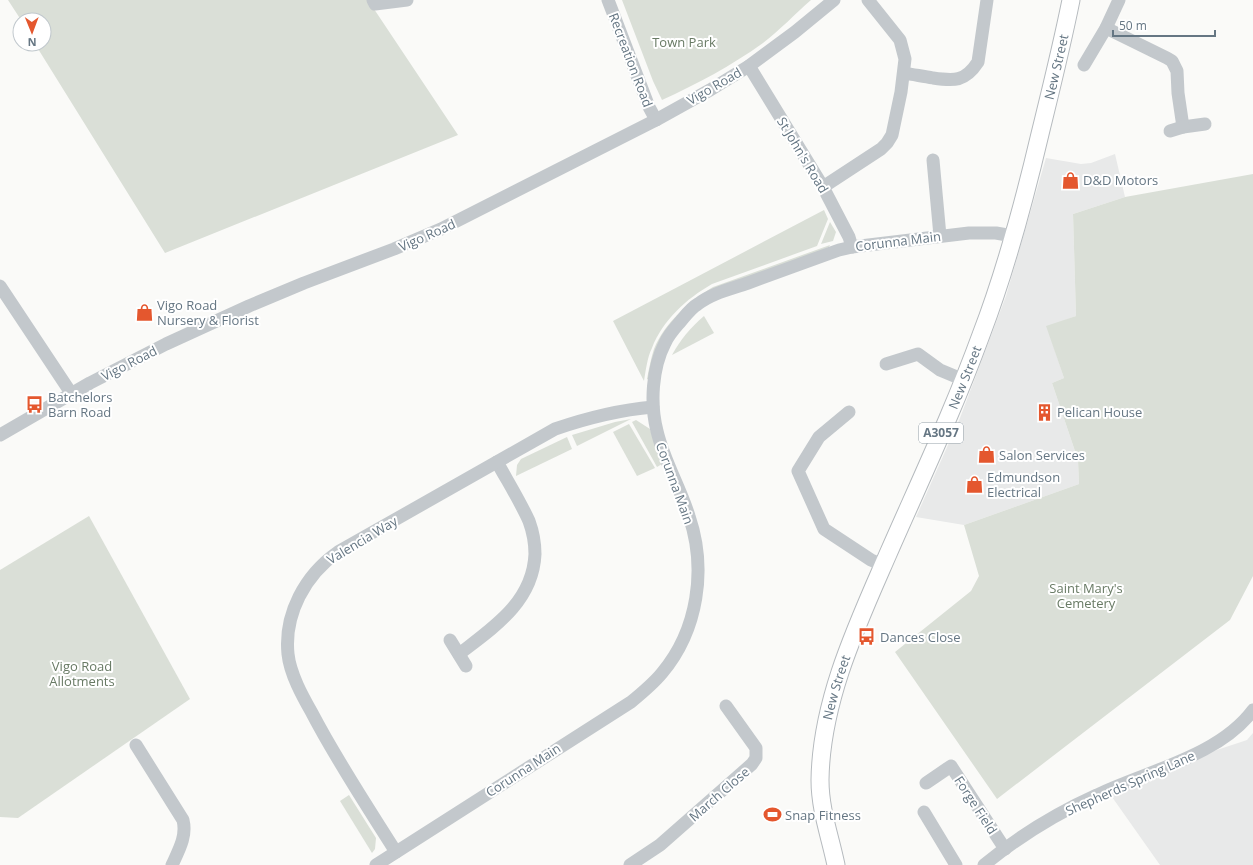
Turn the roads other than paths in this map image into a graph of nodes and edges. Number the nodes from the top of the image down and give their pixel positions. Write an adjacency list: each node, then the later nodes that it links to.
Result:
1 (373, 0): 2 (street)
2 (407, 0)
3 (608, 0): 13 (street, Recreation Road)
4 (834, 0): 11 (street, Vigo Road)
5 (868, 0): 12 (street)
6 (988, 0): 12 (street)
7 (1071, 0): 18 (main road, New Street / A3057)
8 (1119, 0): 9 (street)
9 (1106, 28): 10 (street); 14 (street)
10 (1084, 65)
11 (749, 66): 13 (street, Vigo Road); 16 (street, St John's Road)
12 (904, 73): 16 (street)
13 (656, 120): 23 (street, Vigo Road)
14 (1205, 124)
15 (933, 160): 17 (street)
16 (823, 187): 19 (street, St John's Road)
17 (940, 236): 18 (street, Corunna Main); 19 (street, Corunna Main)
18 (1013, 236): 22 (main road, New Street / A3057)
19 (852, 247): 24 (street, Corunna Main)
20 (0, 286): 23 (street)
21 (886, 364): 22 (street)
22 (964, 380): 28 (main road, New Street / A3057)
23 (71, 394): 26 (street, Vigo Road)
24 (653, 406): 27 (street, Valencia Way); 38 (street, Corunna Main)
25 (849, 412): 28 (street)
26 (0, 435)
27 (497, 462): 30 (street); 38 (street, Valencia Way)
28 (883, 565): 39 (main road, New Street / A3057)
29 (450, 640): 30 (street)
30 (459, 654): 31 (street)
31 (466, 666)
32 (726, 706): 42 (street, March Close)
33 (1253, 710): 37 (street, Shepherds Spring Lane)
34 (136, 745): 40 (street)
35 (926, 783): 37 (street, Forge Field)
36 (924, 812): 43 (street)
37 (1005, 849): 44 (street, Shepherds Spring Lane)
38 (396, 852): 41 (street, Corunna Main)
39 (836, 864)
40 (172, 865)
41 (376, 865)
42 (630, 865)
43 (956, 865)
44 (984, 865)

